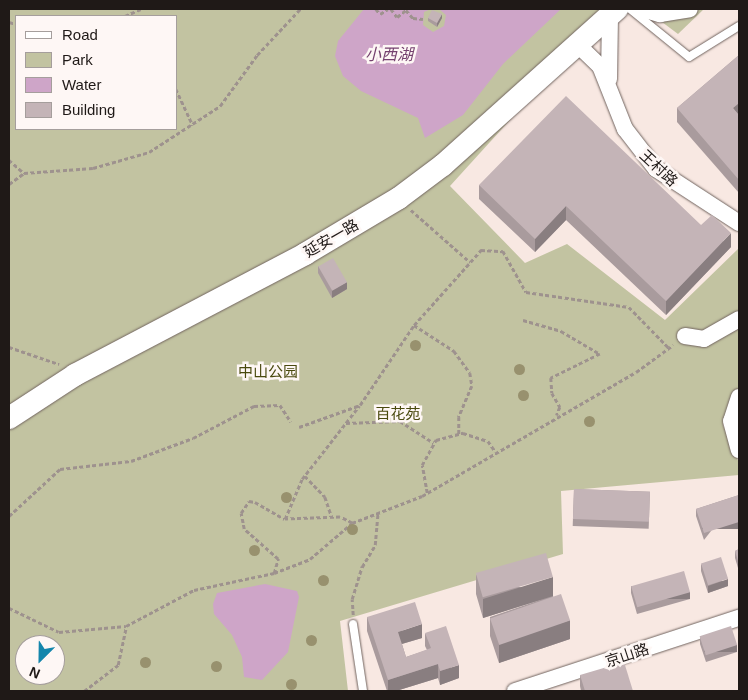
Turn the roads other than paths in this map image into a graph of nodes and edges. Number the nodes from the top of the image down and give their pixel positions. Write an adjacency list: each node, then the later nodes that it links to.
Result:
1 (642, 9): 2 (street)
2 (690, 9)
3 (619, 11): 4 (lane); 5 (main road, 延安一路); 6 (street, 王村路)
4 (739, 26)
5 (577, 44): 6 (street, 王村路); 11 (main road, 延安一路)
6 (609, 86): 7 (street, 王村路)
7 (739, 223)
8 (739, 319): 9 (street)
9 (685, 336)
10 (739, 396): 12 (street)
11 (9, 418)
12 (739, 450)
13 (739, 618): 16 (street, 京山路)
14 (353, 624): 15 (lane)
15 (363, 691)
16 (515, 691)

